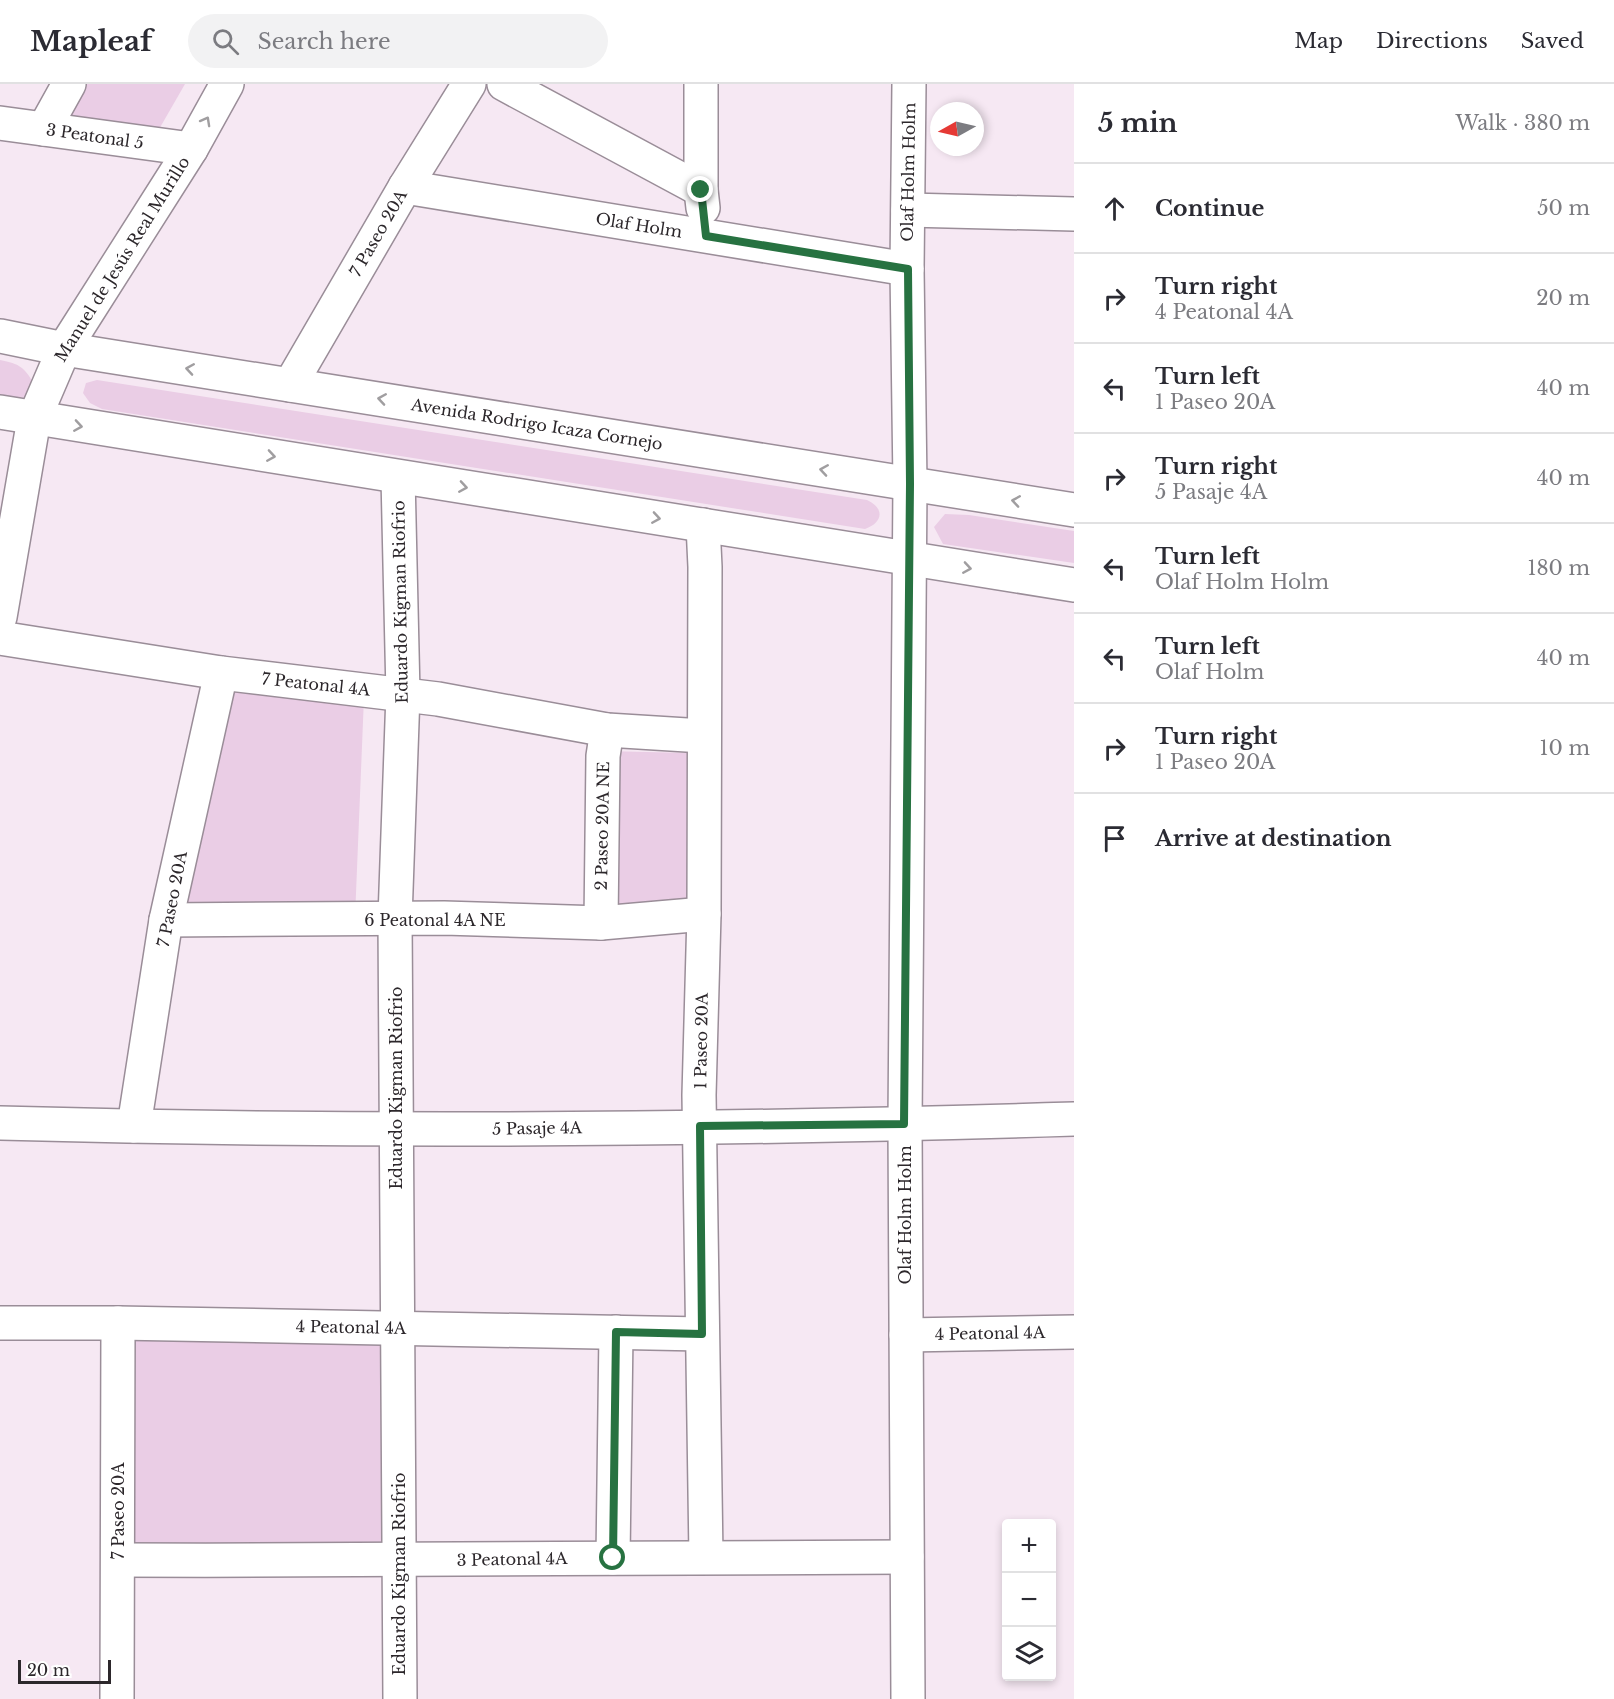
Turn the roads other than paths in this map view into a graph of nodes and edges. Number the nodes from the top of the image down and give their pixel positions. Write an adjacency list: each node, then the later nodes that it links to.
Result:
1 (69, 84): 8 (street)
2 (227, 84): 9 (street, Manuel de Jesús Real Murillo, one-way to 2)
3 (469, 84): 10 (street, 7 Paseo 20A)
4 (504, 84): 11 (street)
5 (701, 84): 11 (street)
6 (909, 84): 12 (street, Olaf Holm Holm)
7 (0, 123): 8 (street, 3 Peatonal 5)
8 (44, 129): 9 (street, 3 Peatonal 5)
9 (191, 149): 17 (street, Manuel de Jesús Real Murillo)
10 (405, 187): 14 (street, Olaf Holm); 18 (street, 7 Paseo 20A)
11 (701, 190): 14 (street)
12 (908, 210): 13 (street); 15 (street, Olaf Holm Holm)
13 (1074, 214)
14 (706, 236): 15 (street, Olaf Holm)
15 (908, 269): 22 (street, Olaf Holm Holm)
16 (0, 336): 17 (street, Avenida Rodrigo Icaza Cornejo)
17 (64, 348): 18 (street, Avenida Rodrigo Icaza Cornejo, one-way to 17); 20 (street, Manuel de Jesús Real Murillo)
18 (290, 385): 22 (street, Avenida Rodrigo Icaza Cornejo, one-way to 18)
19 (0, 412): 20 (street)
20 (34, 419): 21 (street, one-way to 21); 27 (street, Manuel de Jesús Real Murillo)
21 (398, 477): 24 (street, one-way to 24); 30 (street, Eduardo Kigman Riofrio)
22 (910, 484): 23 (street, Avenida Rodrigo Icaza Cornejo, one-way to 22); 25 (street, Olaf Holm Holm)
23 (1074, 510)
24 (703, 525): 25 (street); 32 (street, 1 Paseo 20A)
25 (909, 558): 26 (street, one-way to 26); 39 (street, Olaf Holm Holm)
26 (1074, 585)
27 (0, 617)
28 (0, 638): 29 (street, 7 Peatonal 4A)
29 (221, 673): 30 (street, 7 Peatonal 4A); 35 (street, 7 Paseo 20A)
30 (403, 694): 31 (street, 7 Peatonal 4A); 34 (street, Eduardo Kigman Riofrio)
31 (607, 730): 32 (street, 7 Peatonal 4A); 36 (street, 2 Paseo 20A NE)
32 (703, 736): 33 (street, 1 Paseo 20A)
33 (704, 914): 36 (street, 6 Peatonal 4A NE); 41 (street, 1 Paseo 20A)
34 (395, 918): 35 (street, 6 Peatonal 4A NE); 36 (street, 6 Peatonal 4A NE); 42 (street, Eduardo Kigman Riofrio)
35 (166, 920): 40 (street, 7 Paseo 20A)
36 (601, 923)
37 (1074, 1119): 39 (street, 5 Pasaje 4A)
38 (0, 1123): 40 (street, 5 Pasaje 4A)
39 (904, 1124): 41 (street, 5 Pasaje 4A); 49 (street, Olaf Holm Holm)
40 (134, 1126): 42 (street, 5 Pasaje 4A)
41 (700, 1126): 42 (street, 5 Pasaje 4A); 48 (street, 1 Paseo 20A)
42 (396, 1129): 45 (street, Eduardo Kigman Riofrio)
43 (0, 1323): 44 (street, 4 Peatonal 4A)
44 (118, 1323): 45 (street, 4 Peatonal 4A); 53 (street, 7 Paseo 20A)
45 (398, 1328): 46 (street, 4 Peatonal 4A); 54 (street, Eduardo Kigman Riofrio)
46 (616, 1332): 48 (street, 4 Peatonal 4A); 52 (street)
47 (1074, 1332): 49 (street, 4 Peatonal 4A)
48 (702, 1334): 50 (street, 1 Paseo 20A)
49 (906, 1335): 51 (street, Olaf Holm Holm)
50 (706, 1557): 51 (street, 3 Peatonal 4A); 52 (street, 3 Peatonal 4A)
51 (907, 1557): 57 (street, Olaf Holm Holm)
52 (613, 1558): 54 (street, 3 Peatonal 4A)
53 (118, 1560): 54 (street, 3 Peatonal 4A); 55 (street, 7 Paseo 20A)
54 (399, 1561): 56 (street, Eduardo Kigman Riofrio)
55 (117, 1699)
56 (400, 1699)
57 (908, 1699)

